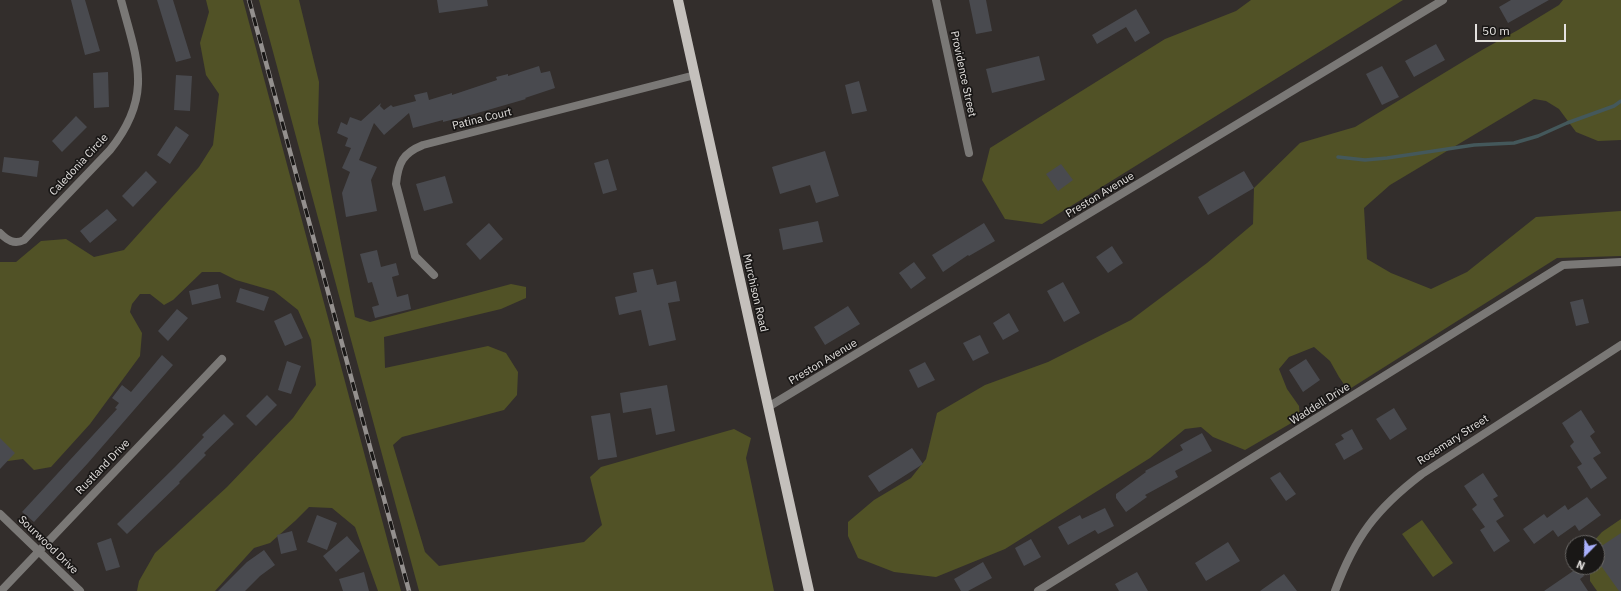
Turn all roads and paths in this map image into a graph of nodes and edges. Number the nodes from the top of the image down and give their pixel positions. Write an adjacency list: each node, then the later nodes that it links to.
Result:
1 (121, 0): 7 (street, Caledonia Circle)
2 (678, 0): 5 (main road, Murchison Road)
3 (936, 0): 6 (street, Providence Street)
4 (1443, 0): 12 (street, Preston Avenue)
5 (695, 75): 9 (street, Patina Court); 12 (main road, Murchison Road)
6 (969, 153)
7 (0, 233)
8 (1621, 262): 18 (street, Waddell Drive)
9 (434, 275)
10 (1621, 345): 19 (street, Rosemary Street)
11 (222, 359): 14 (street, Rustland Drive)
12 (768, 407): 17 (main road, Murchison Road)
13 (0, 514): 14 (street, Sourwood Drive)
14 (39, 551): 15 (street, Rustland Drive); 16 (street, Sourwood Drive)
15 (1, 591)
16 (80, 591)
17 (809, 591)
18 (1038, 591)
19 (1336, 591)

